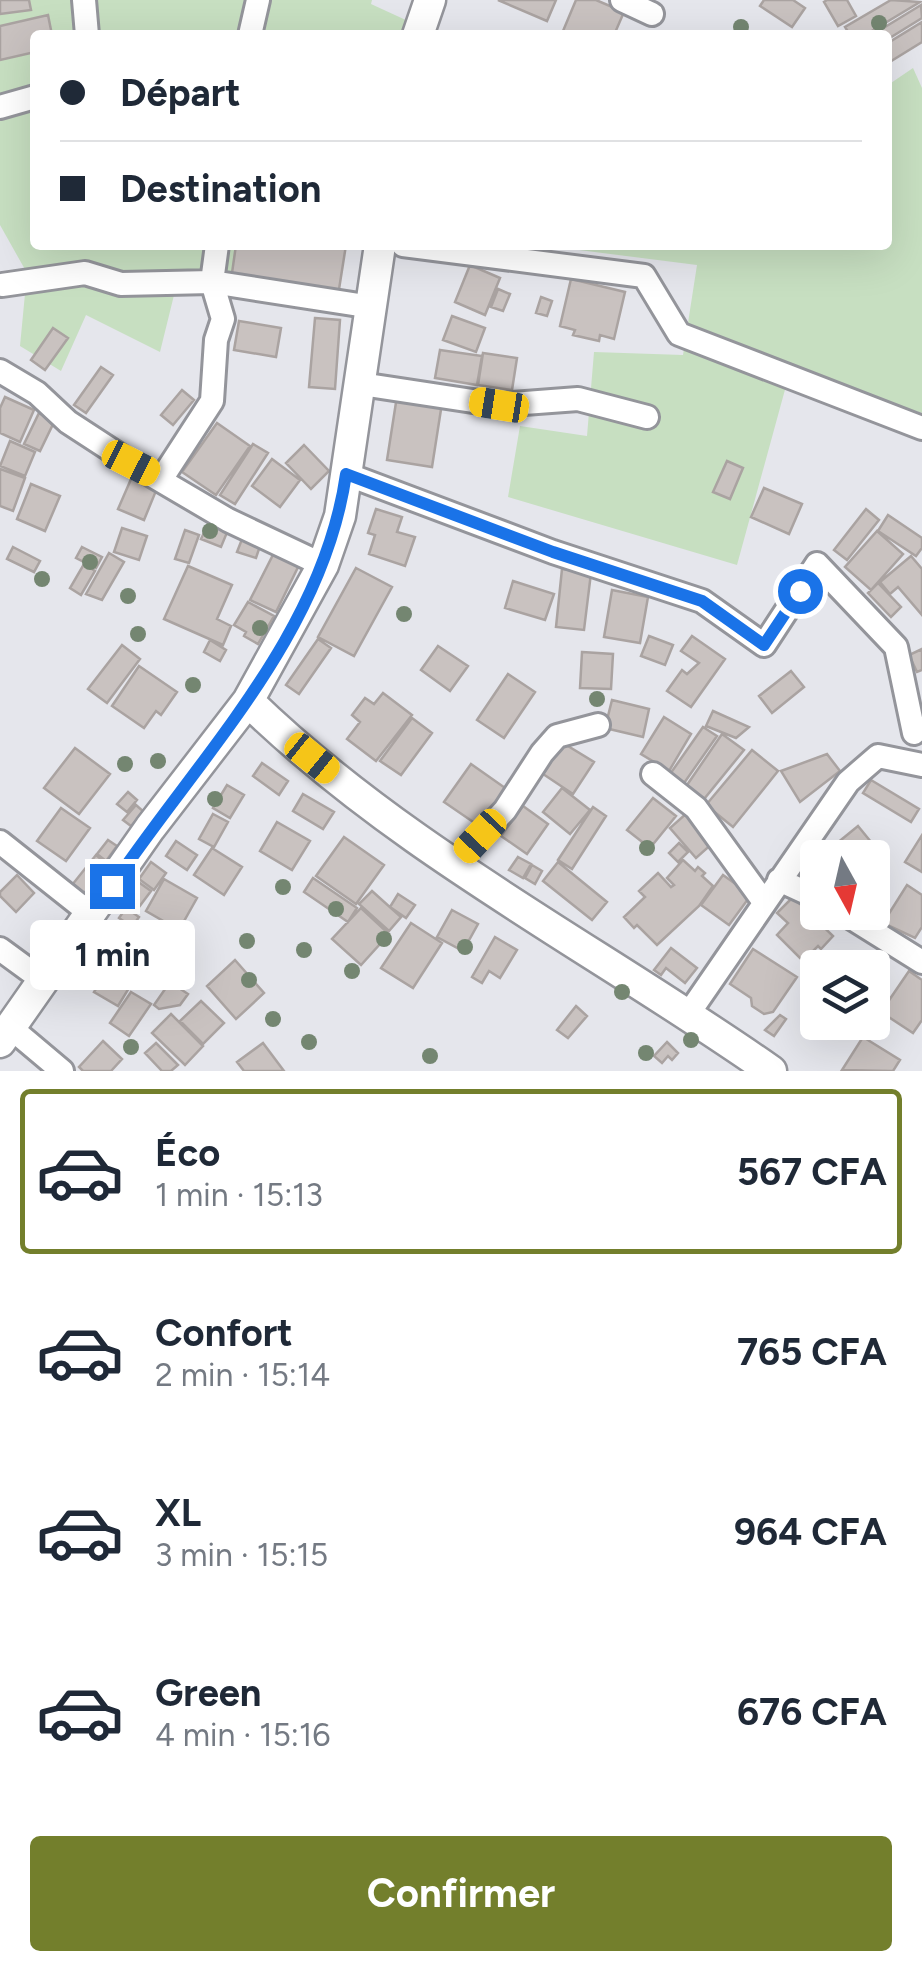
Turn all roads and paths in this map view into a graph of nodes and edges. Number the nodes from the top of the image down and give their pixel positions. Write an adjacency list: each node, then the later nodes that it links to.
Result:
1 (84, 0): 6 (street)
2 (258, 0): 7 (street)
3 (430, 0): 8 (street)
4 (622, 0): 5 (street)
5 (652, 14)
6 (87, 30)
7 (251, 30)
8 (420, 30)
9 (30, 98): 10 (street)
10 (0, 107)
11 (217, 250): 14 (street)
12 (379, 250): 16 (street)
13 (441, 250): 20 (street)
14 (212, 282): 15 (street); 16 (street); 22 (street)
15 (2, 286)
16 (372, 308): 18 (street)
17 (0, 372): 22 (street)
18 (361, 384): 19 (street); 21 (street)
19 (647, 417)
20 (922, 428)
21 (346, 474): 23 (street); 26 (street)
22 (162, 478): 23 (street)
23 (323, 565): 24 (street)
24 (248, 701): 31 (street); 35 (street)
25 (598, 725): 31 (street)
26 (918, 730): 27 (street)
27 (878, 756): 28 (street); 32 (street)
28 (922, 765)
29 (653, 774): 34 (street)
30 (0, 842): 35 (street)
31 (456, 863): 40 (street)
32 (779, 880): 33 (street); 34 (street)
33 (800, 890)
34 (764, 902): 40 (street)
35 (92, 915): 39 (street)
36 (871, 930): 38 (street)
37 (0, 949): 39 (street)
38 (922, 962)
39 (45, 982): 41 (street)
40 (689, 1013): 43 (street)
41 (5, 1035): 42 (street)
42 (62, 1071)
43 (771, 1071)

